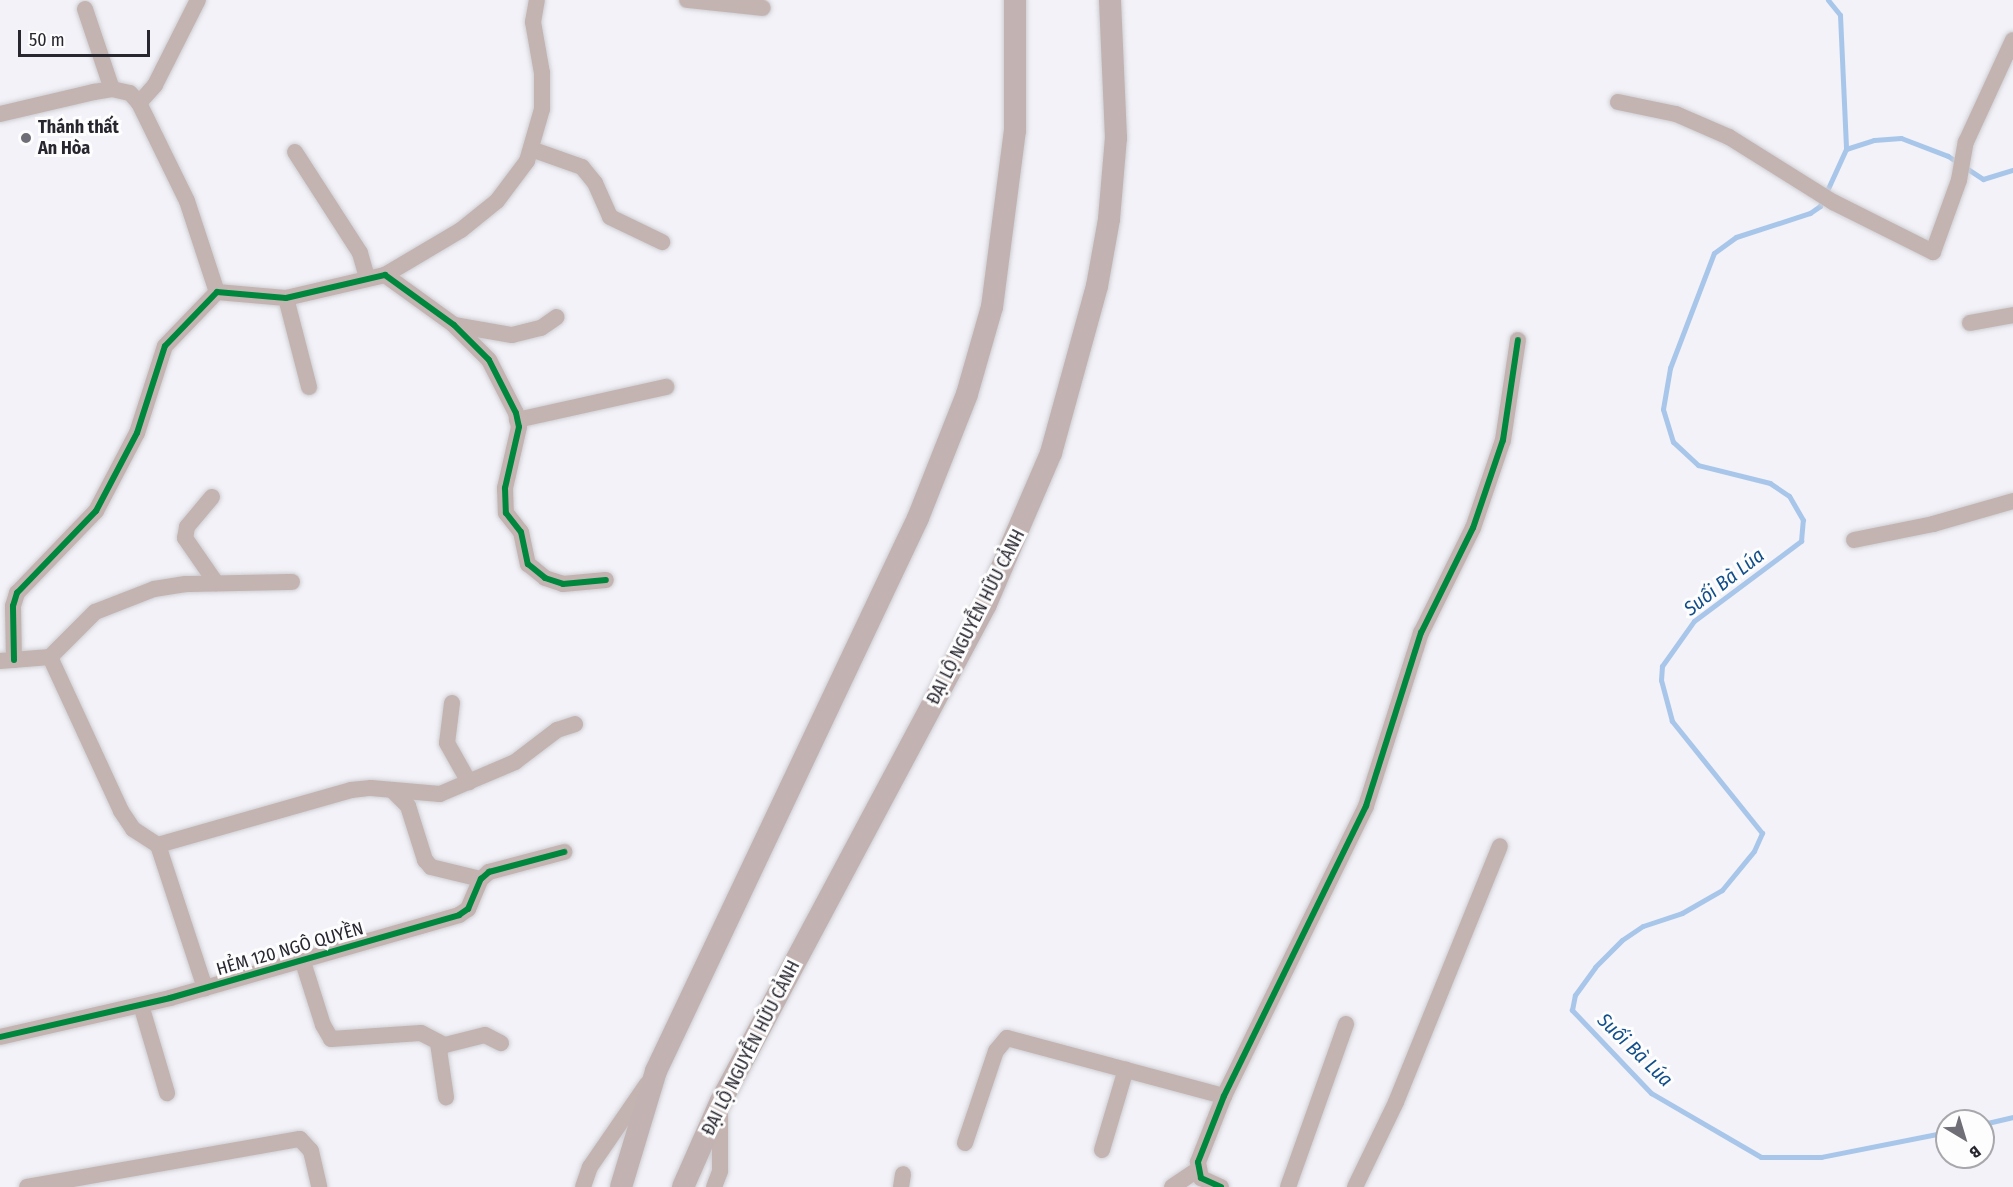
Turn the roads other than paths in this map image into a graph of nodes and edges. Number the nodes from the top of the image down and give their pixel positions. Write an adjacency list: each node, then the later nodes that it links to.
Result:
1 (198, 0): 11 (street)
2 (537, 0): 13 (street)
3 (687, 0): 7 (street)
4 (1015, 0): 52 (main road)
5 (1110, 0): 56 (main road, ĐẠI LỘ NGUYỄN HỮU CẢNH)
6 (85, 9): 9 (street)
7 (763, 9)
8 (2013, 40): 10 (street)
9 (112, 89): 11 (street); 12 (street)
10 (1618, 102)
11 (139, 103): 18 (street)
12 (0, 114)
13 (531, 149): 15 (street); 16 (street)
14 (295, 152): 17 (street)
15 (662, 242)
16 (385, 275): 17 (street); 23 (street)
17 (367, 277): 19 (street)
18 (217, 292): 19 (street); 35 (street)
19 (285, 298): 25 (street)
20 (2013, 315): 22 (street)
21 (557, 316): 23 (street)
22 (1970, 323)
23 (454, 325): 27 (street)
24 (1518, 340): 54 (street)
25 (309, 387)
26 (666, 387): 27 (street)
27 (518, 420): 31 (street)
28 (212, 497): 33 (street)
29 (2013, 501): 30 (street)
30 (1854, 540)
31 (606, 580)
32 (292, 582): 33 (street)
33 (216, 583): 34 (street)
34 (50, 657): 35 (street); 40 (street)
35 (7, 661)
36 (452, 703): 38 (street)
37 (575, 724): 38 (street)
38 (469, 782): 39 (street)
39 (394, 792): 40 (street); 43 (street)
40 (158, 845): 45 (street)
41 (1500, 846): 69 (street)
42 (564, 852): 43 (street)
43 (481, 879): 44 (street, HẺM 120 NGÔ QUYỀN)
44 (303, 962): 45 (street, HẺM 120 NGÔ QUYỀN); 49 (street)
45 (205, 988): 46 (street, HẺM 120 NGÔ QUYỀN)
46 (141, 1005): 48 (street, HẺM 120 NGÔ QUYỀN); 53 (street)
47 (1346, 1024): 68 (street)
48 (0, 1037)
49 (438, 1043): 50 (street); 55 (street)
50 (501, 1043)
51 (1126, 1069): 54 (street); 57 (street); 58 (street)
52 (656, 1071): 62 (street); 63 (main road)
53 (167, 1094)
54 (1224, 1096): 59 (street)
55 (446, 1097)
56 (721, 1101): 64 (main road, ĐẠI LỘ NGUYỄN HỮU CẢNH); 65 (street)
57 (965, 1143)
58 (1102, 1150)
59 (1197, 1170): 66 (street); 67 (street)
60 (27, 1187): 61 (street)
61 (319, 1187)
62 (583, 1187)
63 (621, 1187)
64 (683, 1187)
65 (714, 1187)
66 (1172, 1187)
67 (1221, 1187)
68 (1288, 1187)
69 (1355, 1187)

